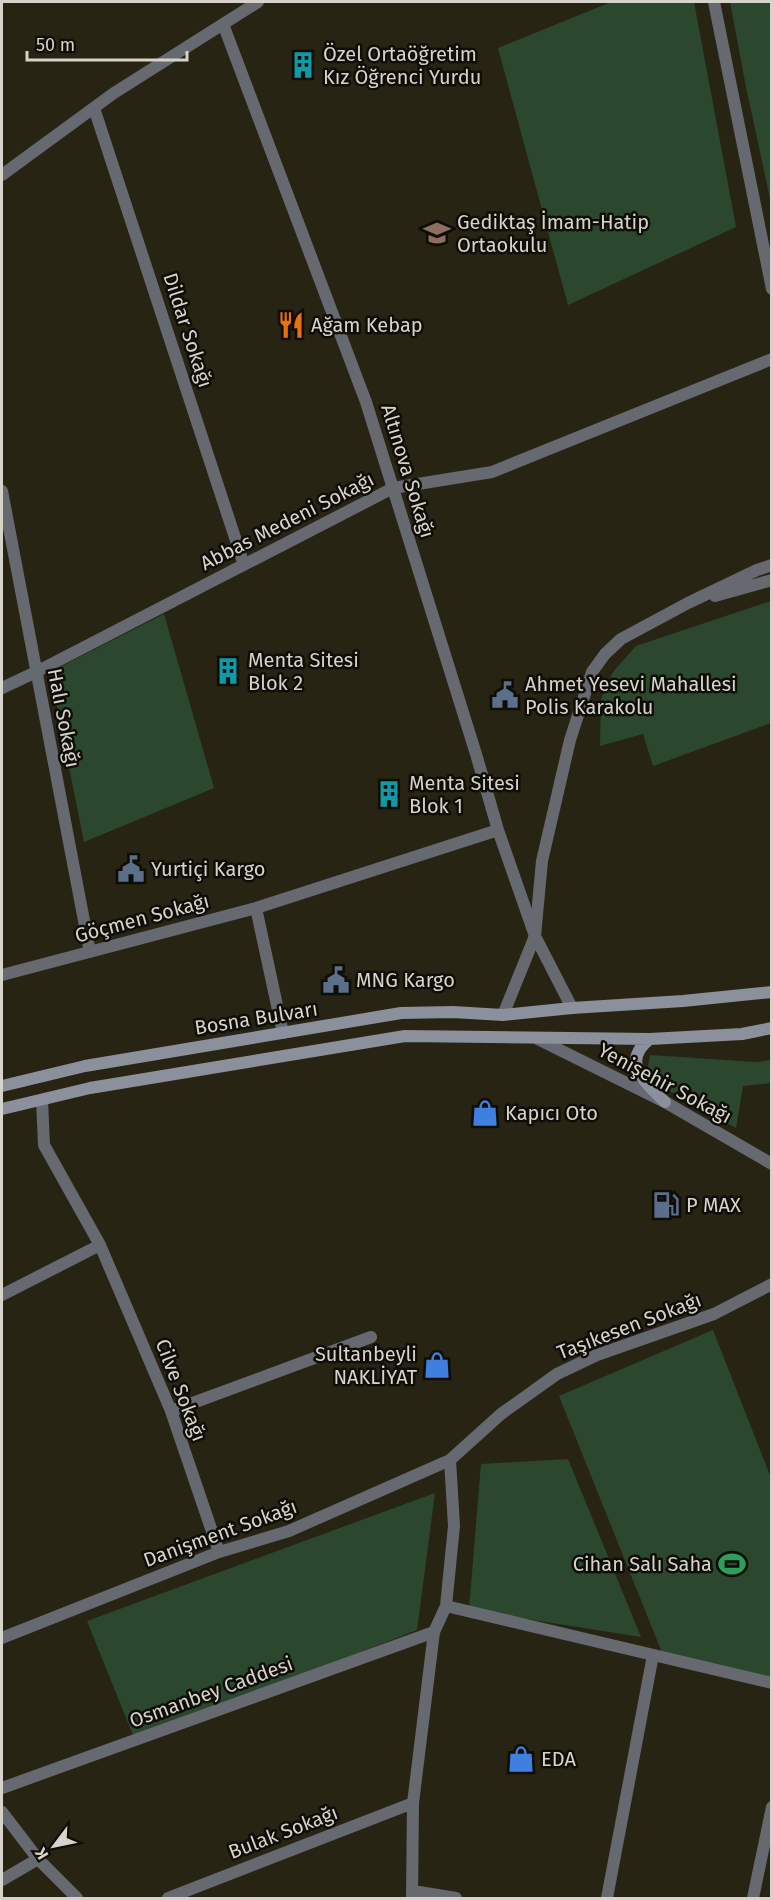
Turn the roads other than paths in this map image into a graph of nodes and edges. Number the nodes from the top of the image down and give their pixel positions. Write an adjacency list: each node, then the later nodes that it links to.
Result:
1 (258, 2): 3 (street)
2 (714, 2): 6 (street)
3 (223, 24): 4 (street); 8 (street, Altınova Sokağı)
4 (94, 108): 5 (street); 11 (street, Dildar Sokağı)
5 (2, 175)
6 (771, 289)
7 (771, 359): 8 (street, Abbas Medeni Sokağı)
8 (393, 488): 11 (street, Abbas Medeni Sokağı); 18 (street, Altınova Sokağı)
9 (2, 491): 16 (street, Halı Sokağı)
10 (771, 556): 13 (street)
11 (244, 565): 16 (street, Abbas Medeni Sokağı)
12 (771, 565): 13 (street)
13 (757, 570): 15 (street)
14 (769, 582): 15 (street)
15 (688, 603): 20 (street)
16 (36, 672): 17 (street, Abbas Medeni Sokağı); 21 (street, Halı Sokağı)
17 (2, 688)
18 (498, 830): 19 (street, Göçmen Sokağı); 20 (street, Altınova Sokağı)
19 (256, 908): 21 (street, Göçmen Sokağı); 27 (street)
20 (535, 936): 24 (street, Altınova Sokağı); 25 (street)
21 (90, 952): 22 (street, Göçmen Sokağı)
22 (2, 975)
23 (771, 992): 24 (main road, Bosna Bulvarı)
24 (572, 1008): 25 (main road, Bosna Bulvarı)
25 (503, 1015): 27 (main road, Bosna Bulvarı)
26 (771, 1028): 29 (main road, Bosna Bulvarı)
27 (283, 1033): 30 (main road, Bosna Bulvarı)
28 (538, 1039): 29 (main road, Bosna Bulvarı); 31 (main road, Bosna Bulvarı); 32 (street, Yenişehir Sokağı)
29 (650, 1039): 32 (main road)
30 (2, 1086)
31 (42, 1100): 33 (main road, Bosna Bulvarı); 35 (street, Cilve Sokağı)
32 (665, 1102): 34 (street, Yenişehir Sokağı)
33 (2, 1109)
34 (771, 1164)
35 (100, 1245): 37 (street); 39 (street, Cilve Sokağı)
36 (771, 1284): 40 (street, Taşıkesen Sokağı)
37 (2, 1294)
38 (371, 1336): 39 (street)
39 (171, 1411): 41 (street, Cilve Sokağı)
40 (450, 1460): 41 (street, Danişment Sokağı); 42 (street)
41 (219, 1552): 44 (street, Danişment Sokağı)
42 (446, 1606): 43 (street); 45 (street)
43 (434, 1632): 47 (street, Osmanbey Caddesi); 48 (street)
44 (2, 1638)
45 (653, 1655): 46 (street); 57 (street)
46 (771, 1683)
47 (2, 1788)
48 (413, 1803): 53 (street); 55 (street, Bulak Sokağı)
49 (771, 1807): 58 (street)
50 (2, 1812): 51 (street)
51 (38, 1859): 52 (street); 54 (street)
52 (2, 1880)
53 (413, 1895): 56 (street)
54 (76, 1899)
55 (168, 1899)
56 (456, 1899)
57 (607, 1899)
58 (753, 1899)

